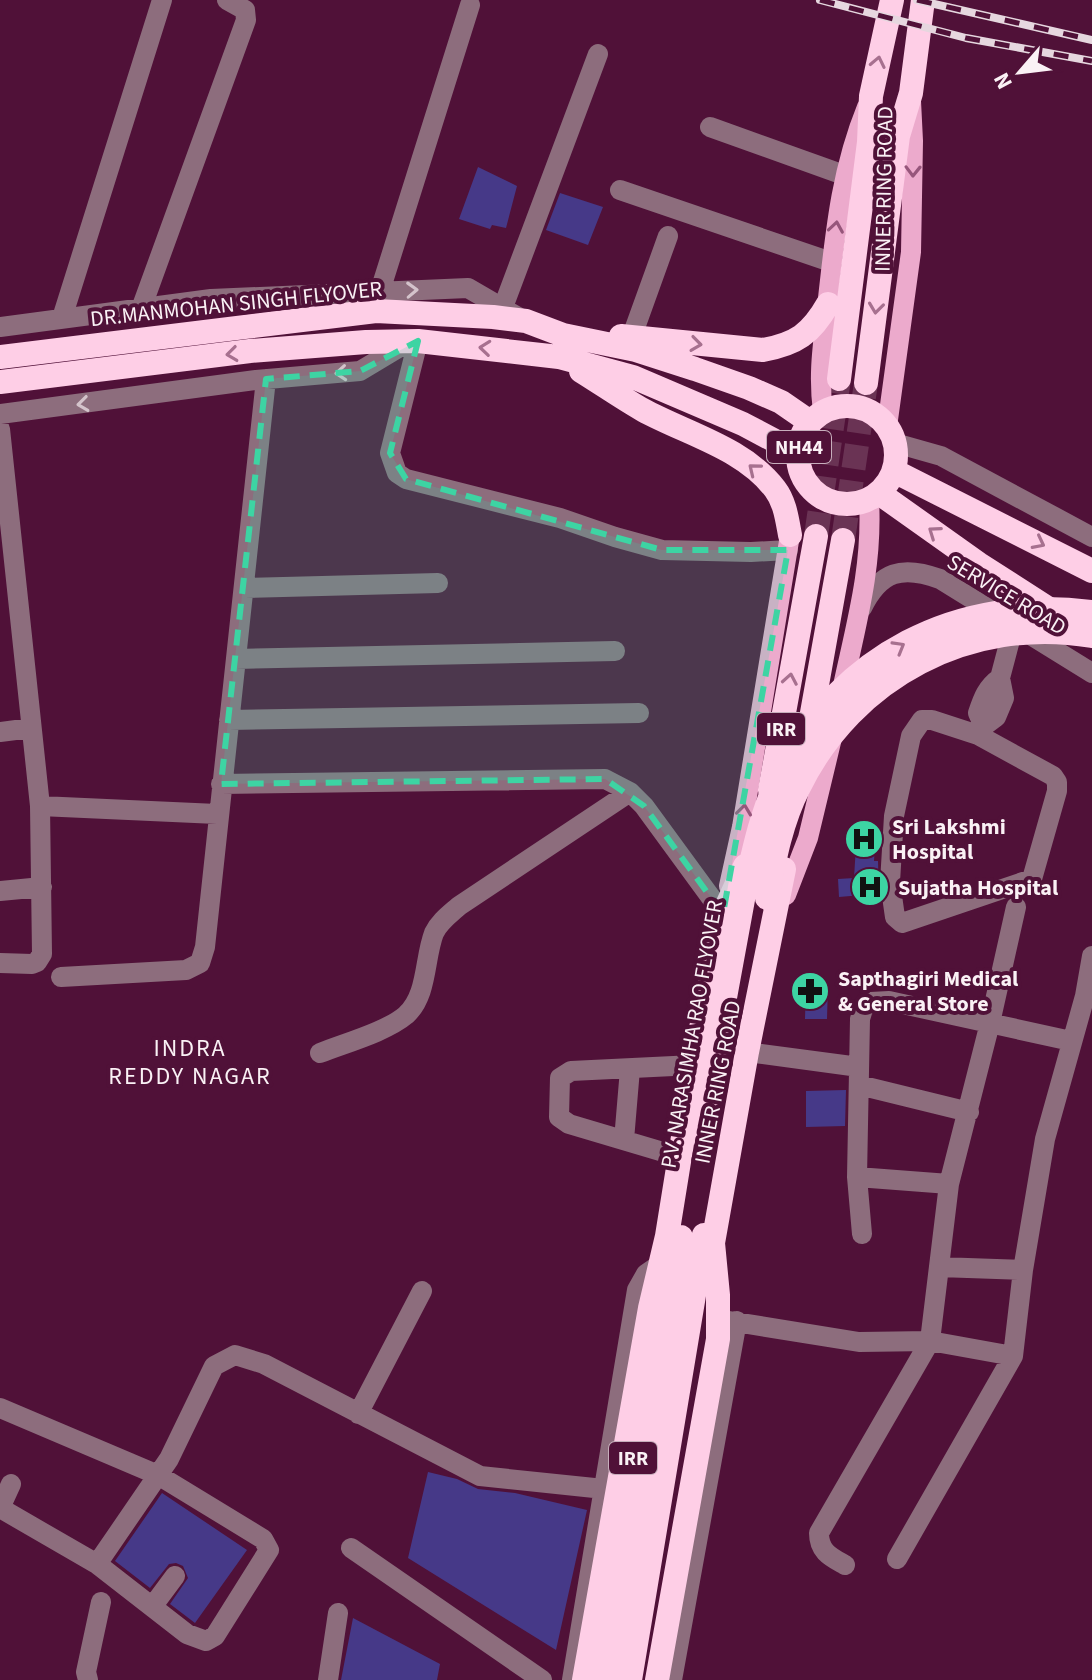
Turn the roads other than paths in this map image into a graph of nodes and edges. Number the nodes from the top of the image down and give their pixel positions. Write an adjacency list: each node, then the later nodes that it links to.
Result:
1 (162, 0): 18 (street)
2 (227, 0): 16 (street)
3 (892, 0): 8 (highway, INNER RING ROAD, one-way to 3)
4 (923, 0): 7 (highway, INNER RING ROAD)
5 (470, 5): 14 (street)
6 (598, 54): 17 (street)
7 (911, 93): 28 (highway, one-way to 28); 32 (main road, INNER RING ROAD, one-way to 32)
8 (871, 96): 10 (main road, INNER RING ROAD); 26 (highway)
9 (710, 127): 10 (street)
10 (844, 175): 13 (main road, INNER RING ROAD, one-way to 10)
11 (620, 190): 13 (street)
12 (668, 236): 21 (street)
13 (831, 262): 15 (main road, INNER RING ROAD)
14 (380, 291): 16 (street, NH44); 17 (street, NH44, one-way to 17)
15 (828, 304): 21 (highway, one-way to 15); 30 (main road, INNER RING ROAD)
16 (141, 309): 18 (street, NH44)
17 (502, 310): 19 (street, NH44)
18 (62, 318): 20 (street, NH44)
19 (526, 321): 23 (highway, NH44); 24 (highway, DR.MANMOHAN SINGH FLYOVER / NH44)
20 (0, 327)
21 (632, 336): 23 (highway)
22 (414, 341): 23 (highway, NH44, one-way to 22); 25 (street, one-way to 25); 27 (highway, NH44, one-way to 27); 39 (street)
23 (561, 346): 30 (highway, NH44); 33 (highway, NH44); 39 (highway, one-way to 23)
24 (0, 357)
25 (266, 379): 29 (street, one-way to 29); 42 (street)
26 (839, 379)
27 (0, 382)
28 (866, 383)
29 (0, 414)
30 (816, 417): 32 (highway, NH44); 33 (highway, NH44)
31 (0, 429): 52 (street)
32 (891, 435): 34 (highway); 37 (street)
33 (798, 453): 35 (highway, NH44)
34 (894, 471): 35 (highway); 40 (highway, one-way to 40)
35 (874, 496): 43 (main road, INNER RING ROAD / IRR); 46 (highway, one-way to 35)
36 (816, 536): 62 (highway, IRR, one-way to 36)
37 (1092, 537)
38 (843, 540): 63 (highway, IRR)
39 (789, 543): 62 (main road, INNER RING ROAD / IRR, one-way to 39)
40 (1092, 571)
41 (438, 583): 42 (street)
42 (245, 588): 48 (street)
43 (862, 608): 45 (street, SERVICE ROAD); 63 (main road, INNER RING ROAD / IRR)
44 (1092, 612): 110 (highway, P.V. NARASIMHA RAO FLYOVER, one-way to 44, bridge)
45 (1014, 625): 49 (street, SERVICE ROAD); 53 (street)
46 (1092, 637): 111 (highway, bridge)
47 (615, 651): 48 (street)
48 (236, 659): 51 (street)
49 (1092, 673)
50 (639, 713): 51 (street)
51 (229, 720): 55 (street)
52 (31, 728): 54 (street); 57 (street)
53 (981, 731): 53 (street)
54 (0, 732)
55 (221, 784): 56 (street); 58 (street)
56 (630, 792): 62 (street); 71 (street)
57 (40, 806): 58 (street); 59 (street)
58 (217, 814): 66 (street)
59 (42, 887): 60 (street); 65 (street)
60 (0, 891)
61 (1016, 907): 68 (street)
62 (723, 914): 72 (highway, INNER RING ROAD / IRR)
63 (774, 924): 70 (highway, INNER RING ROAD / IRR)
64 (1092, 956): 67 (street)
65 (0, 963)
66 (61, 977)
67 (1088, 996): 69 (street)
68 (990, 1023): 69 (street); 74 (street); 75 (street)
69 (1071, 1041): 85 (street)
70 (747, 1052): 74 (street); 82 (highway, INNER RING ROAD / IRR)
71 (320, 1053)
72 (694, 1065): 73 (street); 77 (highway, INNER RING ROAD / IRR)
73 (630, 1069): 76 (street); 76 (street)
74 (859, 1076): 75 (street); 78 (street)
75 (969, 1112): 79 (street)
76 (624, 1140): 77 (street)
77 (680, 1157): 81 (highway, INNER RING ROAD / IRR)
78 (857, 1177): 79 (street); 80 (street)
79 (949, 1184): 84 (street)
80 (862, 1234)
81 (667, 1236): 83 (highway); 109 (main road, INNER RING ROAD / IRR)
82 (713, 1243): 87 (highway); 112 (main road, INNER RING ROAD / IRR)
83 (659, 1265): 94 (street); 108 (highway)
84 (939, 1267): 85 (street); 88 (street)
85 (1023, 1270): 89 (street)
86 (422, 1291): 91 (street)
87 (728, 1320): 88 (street); 113 (highway); 114 (street)
88 (930, 1341): 89 (street); 99 (street)
89 (1013, 1356): 97 (street)
90 (0, 1408): 92 (street)
91 (358, 1414): 92 (street); 94 (street)
92 (158, 1475): 98 (street); 102 (street)
93 (11, 1484): 95 (street)
94 (604, 1489): 107 (street)
95 (0, 1508): 98 (street)
96 (351, 1548): 106 (street)
97 (897, 1559)
98 (97, 1564): 102 (street)
99 (845, 1565)
100 (175, 1576): 102 (street)
101 (101, 1602): 104 (street)
102 (152, 1607)
103 (338, 1613): 105 (street)
104 (88, 1680)
105 (328, 1680)
106 (542, 1680)
107 (572, 1680)
108 (584, 1680)
109 (600, 1680)
110 (606, 1680)
111 (630, 1680)
112 (636, 1680)
113 (657, 1680)
114 (672, 1680)

